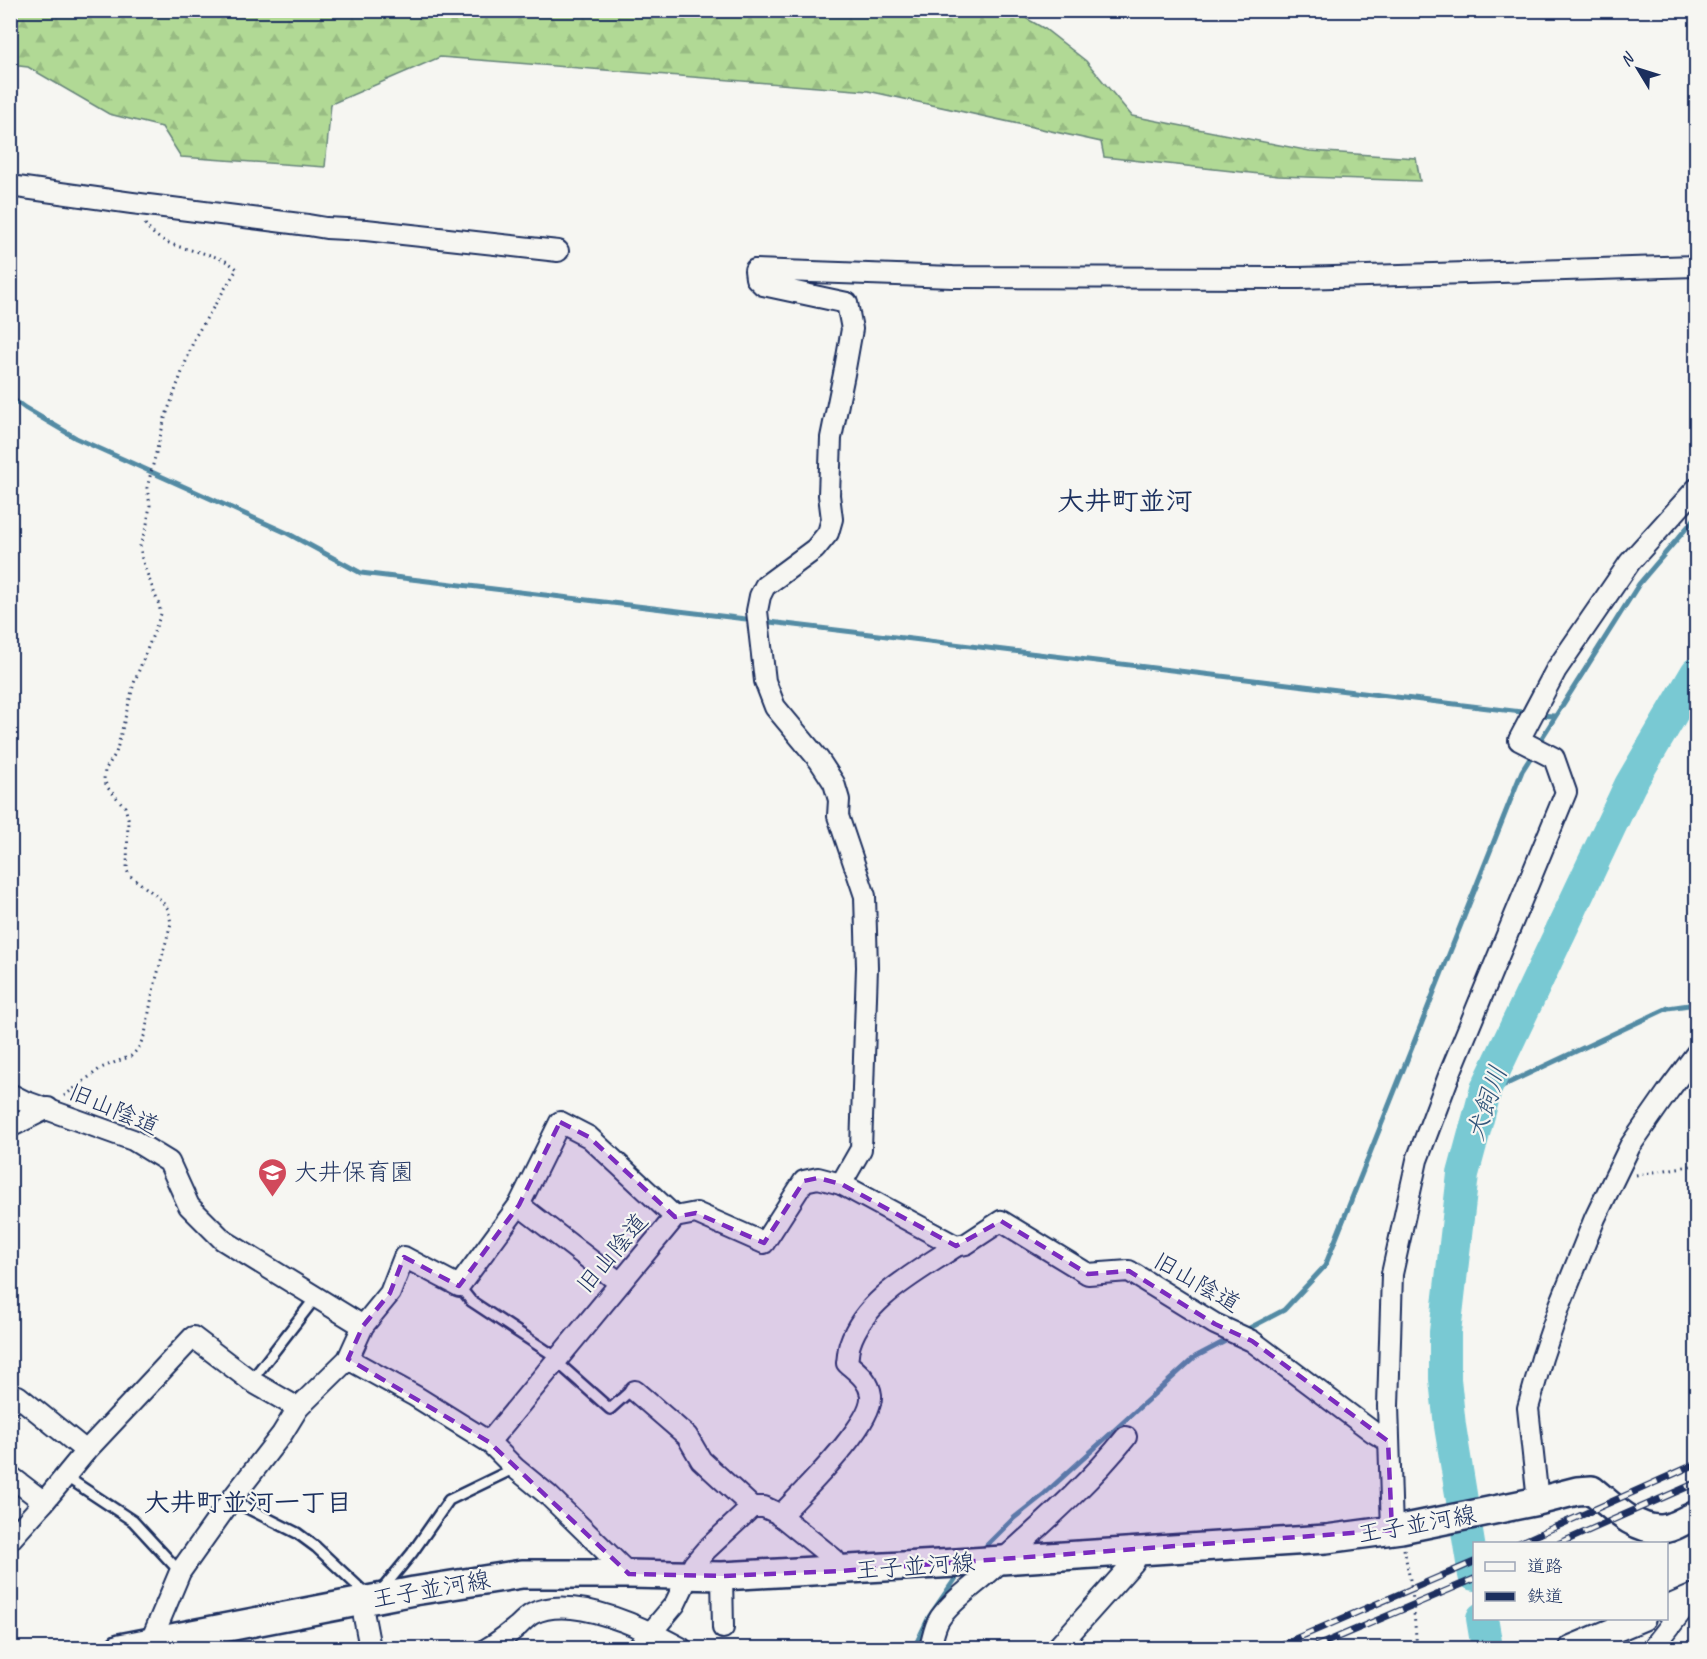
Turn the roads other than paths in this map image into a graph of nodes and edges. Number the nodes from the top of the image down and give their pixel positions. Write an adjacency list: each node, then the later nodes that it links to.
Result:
1 (10, 186): 2 (street)
2 (558, 251)
3 (1696, 266): 9 (street)
4 (1696, 489): 24 (street)
5 (1696, 1054): 32 (street)
6 (10, 1094): 7 (street, 旧山陰道)
7 (48, 1108): 8 (street); 15 (street, 旧山陰道)
8 (10, 1127)
9 (842, 1184): 11 (street, 旧山陰道); 12 (street, 旧山陰道)
10 (519, 1205): 11 (street); 13 (street); 14 (street)
11 (675, 1217): 13 (street, 旧山陰道)
12 (956, 1246): 24 (street, 旧山陰道); 35 (street)
13 (621, 1283): 18 (street, 旧山陰道)
14 (459, 1286): 16 (street); 18 (lane)
15 (316, 1297): 16 (street, 旧山陰道); 19 (lane)
16 (363, 1326): 17 (street)
17 (348, 1359): 22 (street); 25 (street)
18 (556, 1361): 20 (lane); 25 (street, 旧山陰道)
19 (251, 1381): 22 (street); 26 (street)
20 (635, 1391): 33 (street)
21 (10, 1405): 26 (street)
22 (298, 1408): 30 (street)
23 (1126, 1437): 39 (street)
24 (1388, 1441): 36 (street)
25 (489, 1442): 27 (street)
26 (86, 1451): 29 (street)
27 (515, 1468): 42 (street); 46 (lane)
28 (10, 1476): 31 (street)
29 (65, 1476): 31 (street); 41 (lane)
30 (231, 1500): 41 (street); 46 (lane)
31 (44, 1502): 37 (street)
32 (1532, 1503): 34 (main road, 王子並河線); 36 (main road, 王子並河線)
33 (752, 1507): 35 (street); 43 (street)
34 (1696, 1515)
35 (780, 1516): 40 (street)
36 (1397, 1530): 38 (main road, 王子並河線)
37 (10, 1540)
38 (1138, 1551): 39 (main road, 王子並河線); 58 (street)
39 (998, 1561): 40 (main road, 王子並河線); 57 (street)
40 (840, 1570): 44 (main road, 王子並河線)
41 (180, 1572): 51 (street)
42 (629, 1574): 43 (main road, 王子並河線); 46 (main road, 王子並河線)
43 (689, 1575): 44 (main road, 王子並河線); 50 (street)
44 (722, 1576): 49 (street)
45 (1696, 1594): 47 (street); 59 (street)
46 (368, 1600): 51 (main road, 王子並河線); 53 (street)
47 (1668, 1608)
48 (1638, 1620): 52 (street)
49 (723, 1628)
50 (651, 1633): 54 (street); 55 (street); 56 (street)
51 (130, 1647)
52 (1575, 1647)
53 (370, 1648)
54 (488, 1648)
55 (638, 1648)
56 (681, 1648)
57 (930, 1648)
58 (1057, 1648)
59 (1653, 1648)

